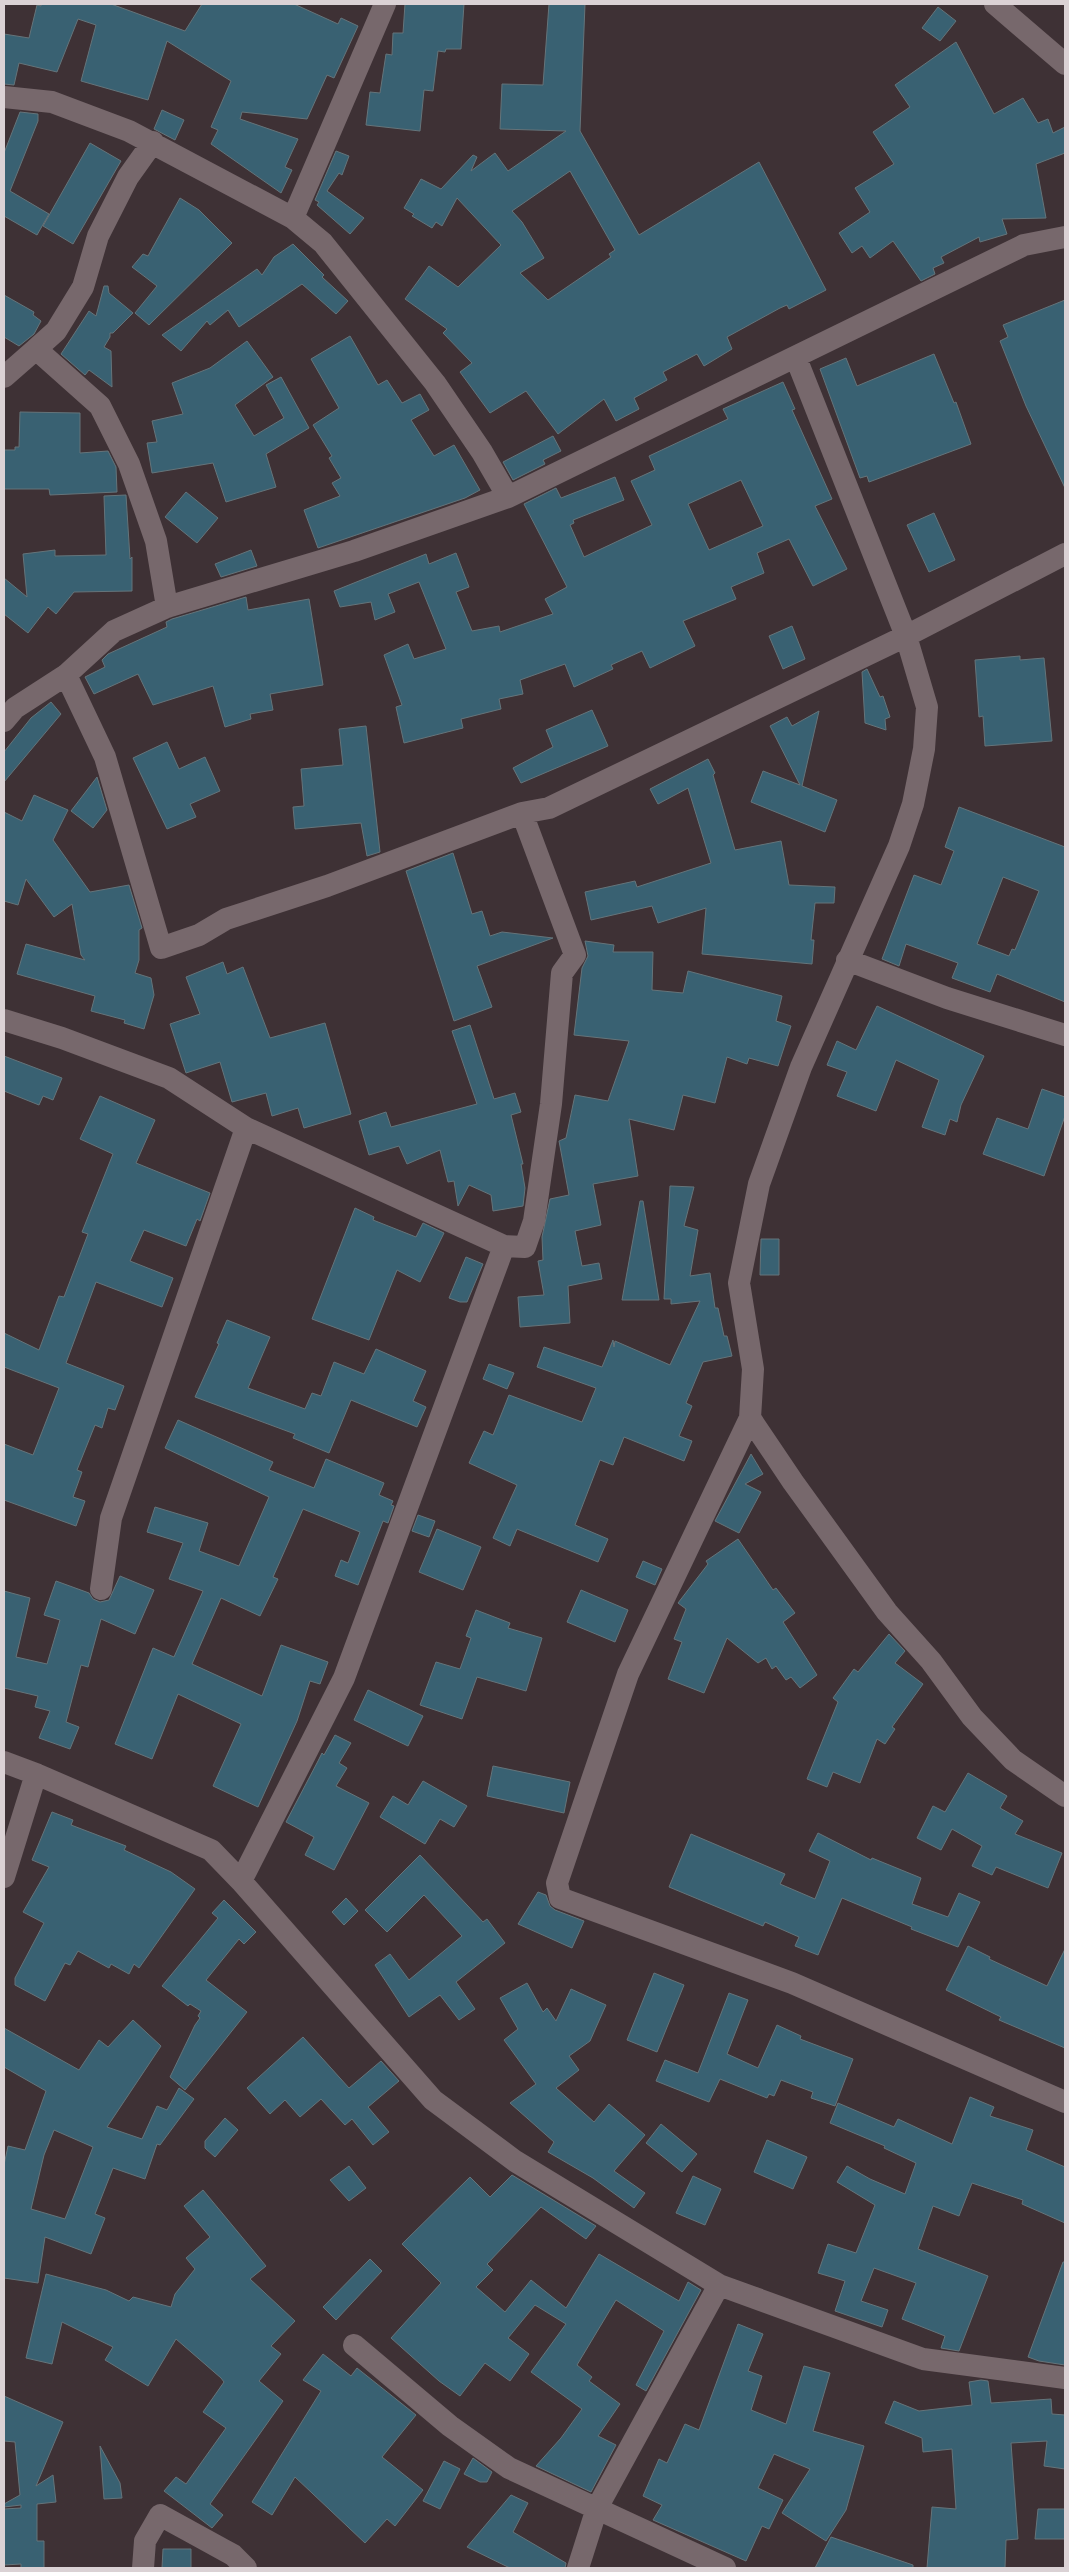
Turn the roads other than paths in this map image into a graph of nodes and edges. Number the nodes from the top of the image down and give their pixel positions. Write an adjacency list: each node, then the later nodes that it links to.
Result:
1 (385, 4): 6 (street)
2 (995, 4): 3 (street)
3 (1065, 64)
4 (4, 97): 5 (street)
5 (153, 142): 6 (street); 8 (street)
6 (293, 218): 11 (street)
7 (1065, 237): 9 (street)
8 (36, 349): 10 (street); 13 (street)
9 (796, 358): 11 (street); 14 (street)
10 (4, 377)
11 (508, 497): 13 (street)
12 (1065, 554): 14 (street)
13 (167, 607): 15 (street)
14 (906, 636): 17 (street); 18 (street)
15 (66, 675): 16 (street); 17 (street)
16 (4, 721)
17 (522, 813): 22 (street)
18 (847, 960): 20 (street); 23 (street)
19 (4, 1020): 21 (street)
20 (1065, 1034)
21 (246, 1128): 22 (street); 24 (street)
22 (504, 1246): 29 (street)
23 (750, 1418): 27 (street); 30 (street)
24 (101, 1589)
25 (4, 1762): 26 (street)
26 (36, 1774): 28 (street); 29 (street)
27 (1065, 1796)
28 (4, 1877)
29 (242, 1881): 31 (street)
30 (1065, 2102)
31 (719, 2285): 33 (street); 34 (street)
32 (354, 2345): 34 (street)
33 (1065, 2378)
34 (597, 2508): 37 (street); 38 (street)
35 (143, 2568): 36 (street)
36 (246, 2568)
37 (578, 2568)
38 (726, 2568)

